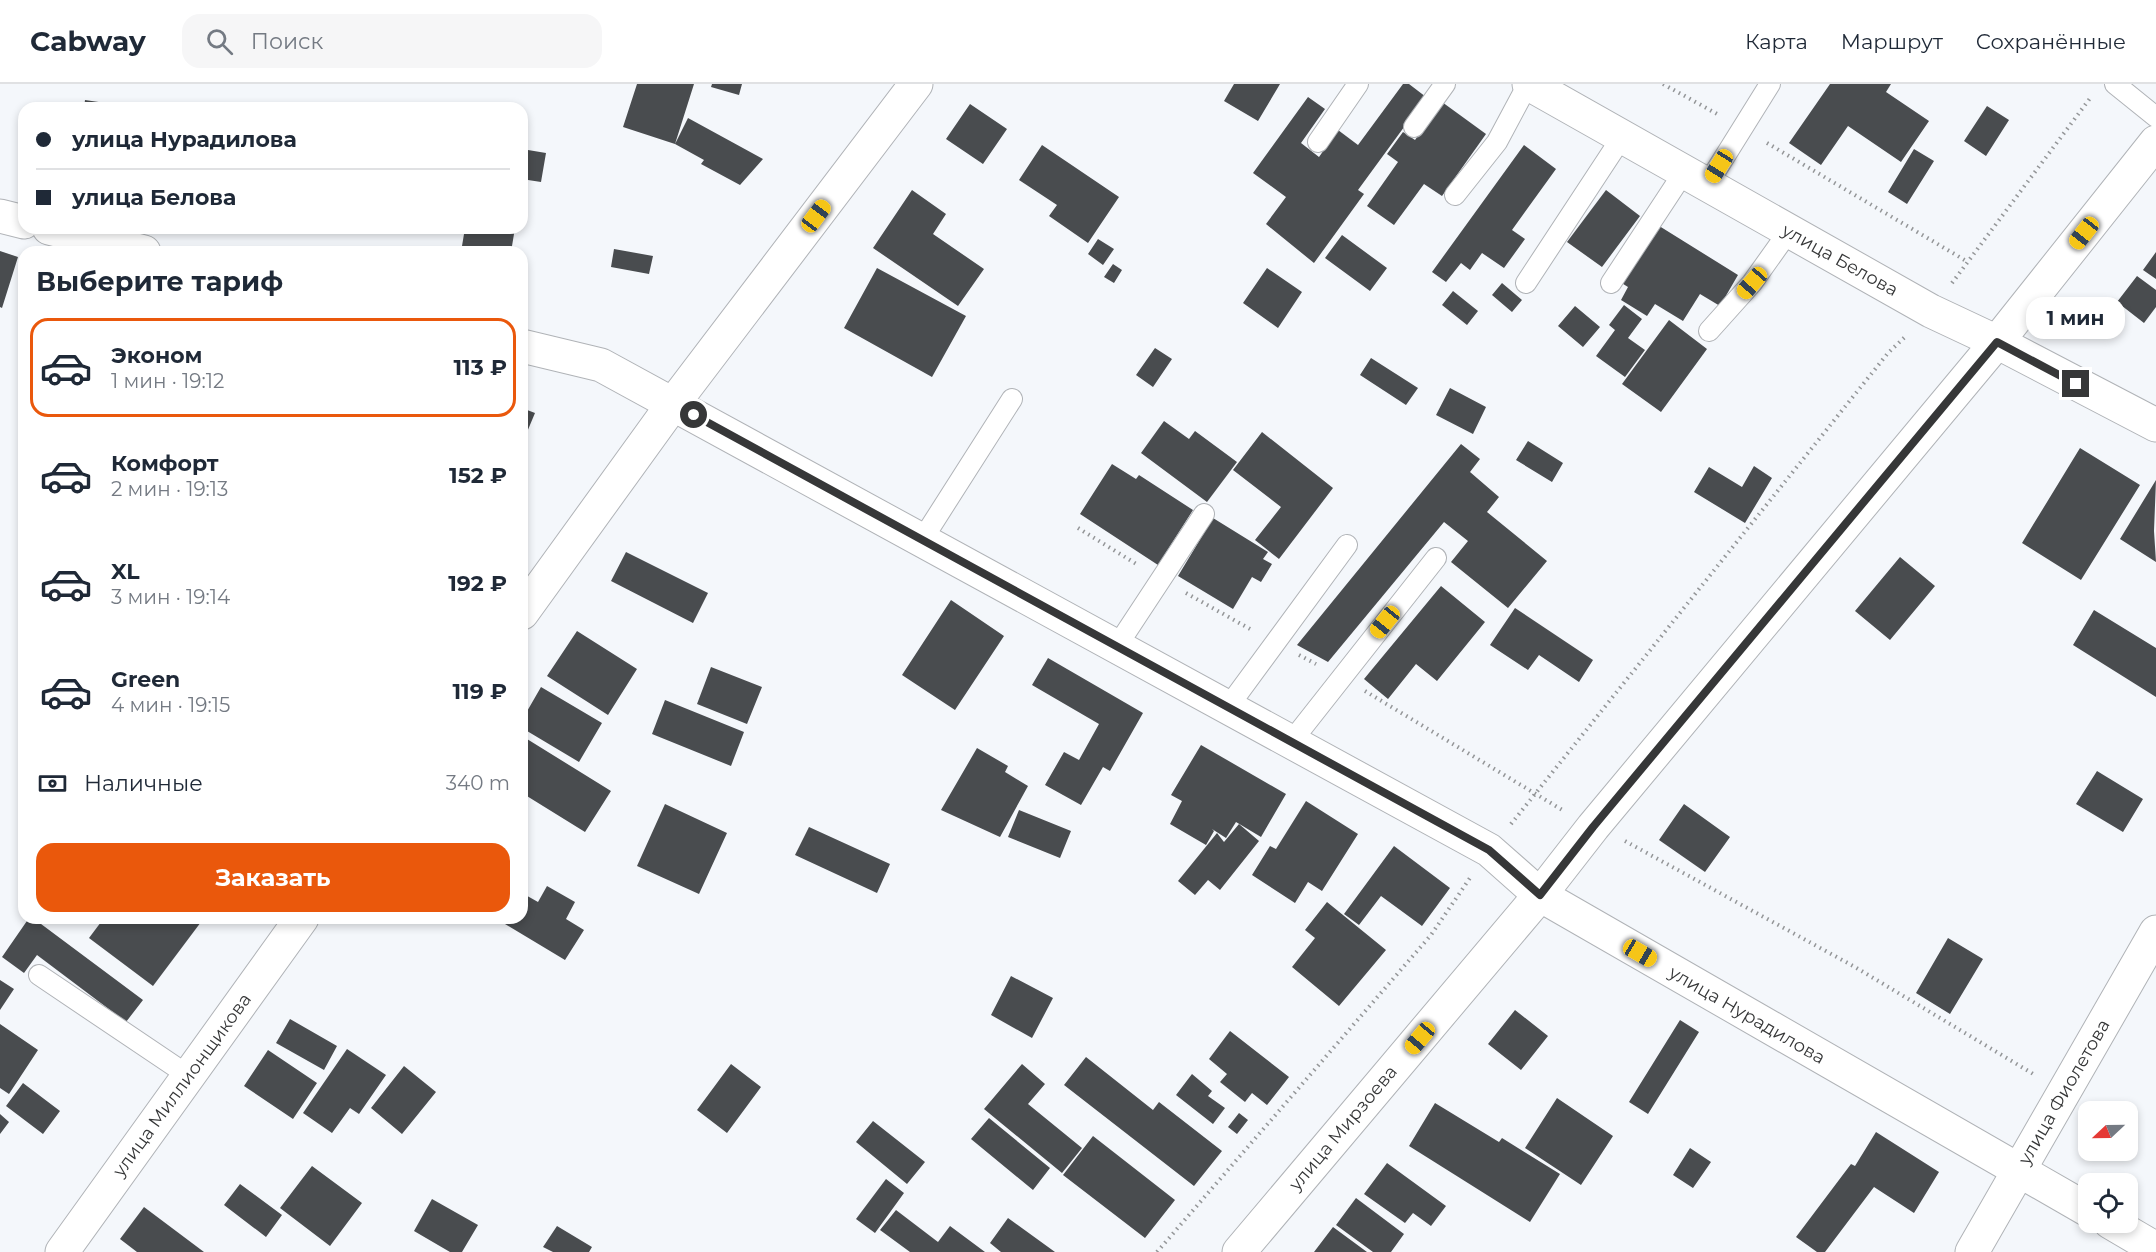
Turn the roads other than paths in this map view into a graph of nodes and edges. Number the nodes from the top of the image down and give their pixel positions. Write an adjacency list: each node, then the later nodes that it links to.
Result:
1 (915, 84): 26 (street)
2 (1358, 84): 11 (lane)
3 (1445, 84): 9 (lane)
4 (1528, 84): 7 (street, улица Белова); 14 (lane)
5 (1770, 84): 13 (lane)
6 (2115, 84): 8 (lane)
7 (1565, 93): 10 (street, улица Белова)
8 (2156, 117)
9 (1414, 127)
10 (1622, 137): 13 (street, улица Белова); 20 (lane)
11 (1318, 142)
12 (2156, 142): 23 (street, улица Мирзоева)
13 (1696, 178): 17 (street, улица Белова); 21 (lane)
14 (1455, 195)
15 (0, 216): 16 (street)
16 (18, 220)
17 (1789, 231): 22 (lane); 23 (street, улица Белова)
18 (73, 234): 19 (street)
19 (120, 246)
20 (1526, 283)
21 (1611, 283)
22 (1709, 331)
23 (1997, 342): 27 (street, улица Белова); 36 (street, улица Мирзоева)
24 (528, 347): 26 (street, улица Нурадилова)
25 (1012, 399): 29 (lane)
26 (673, 404): 29 (street, улица Нурадилова); 32 (street)
27 (2156, 425)
28 (1204, 514): 33 (lane)
29 (922, 540): 33 (street, улица Нурадилова)
30 (1347, 544): 34 (lane)
31 (1436, 558): 35 (lane)
32 (528, 605)
33 (1116, 646): 34 (street, улица Нурадилова)
34 (1228, 707): 35 (street, улица Нурадилова)
35 (1291, 742): 36 (street, улица Нурадилова)
36 (1540, 895): 41 (street, улица Нурадилова); 46 (street, улица Мирзоева)
37 (298, 924): 40 (street, улица Миллионщикова)
38 (2156, 932): 41 (street, улица Фиолетова)
39 (39, 975): 40 (lane)
40 (189, 1076): 45 (street, улица Миллионщикова)
41 (2019, 1172): 42 (street, улица Нурадилова); 47 (street, улица Фиолетова)
42 (2078, 1204)
43 (2129, 1233): 44 (street)
44 (2156, 1249)
45 (62, 1252)
46 (1239, 1252)
47 (1972, 1252)

